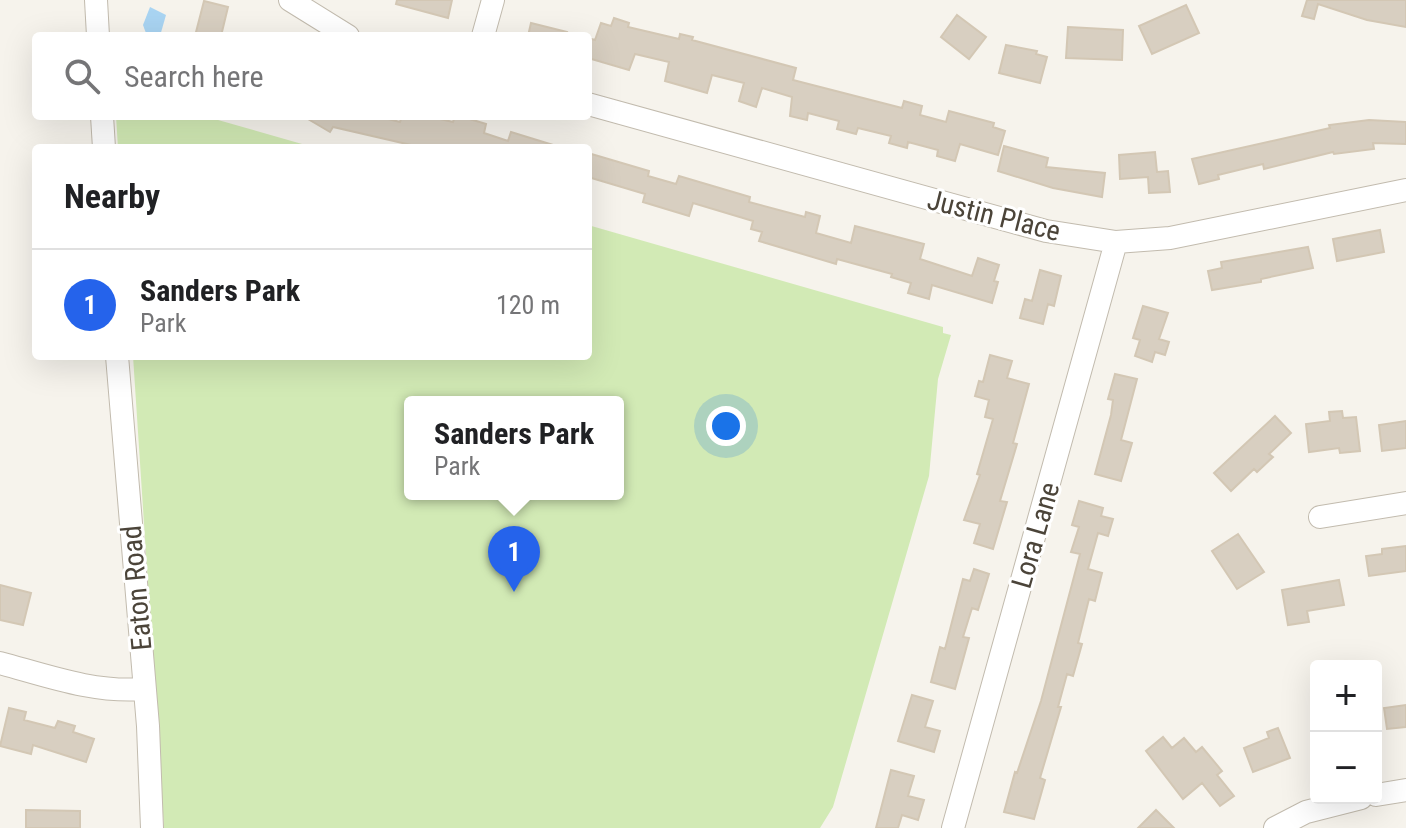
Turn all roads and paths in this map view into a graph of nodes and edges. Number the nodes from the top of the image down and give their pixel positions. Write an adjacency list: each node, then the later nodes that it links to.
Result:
1 (96, 0): 4 (street)
2 (290, 0): 5 (street)
3 (493, 0): 6 (street)
4 (98, 32)
5 (342, 32)
6 (484, 32)
7 (592, 105): 11 (street, Justin Place)
8 (102, 120): 9 (street)
9 (104, 144)
10 (1406, 190): 11 (street, Justin Place)
11 (1116, 242): 21 (street, Lora Lane)
12 (117, 360): 16 (street, Eaton Road)
13 (1406, 503): 14 (street)
14 (1320, 517)
15 (0, 663): 16 (street)
16 (144, 689): 20 (street, Eaton Road)
17 (1406, 790): 18 (street)
18 (1382, 794)
19 (1337, 804): 22 (street)
20 (152, 824)
21 (953, 828)
22 (1275, 828)

